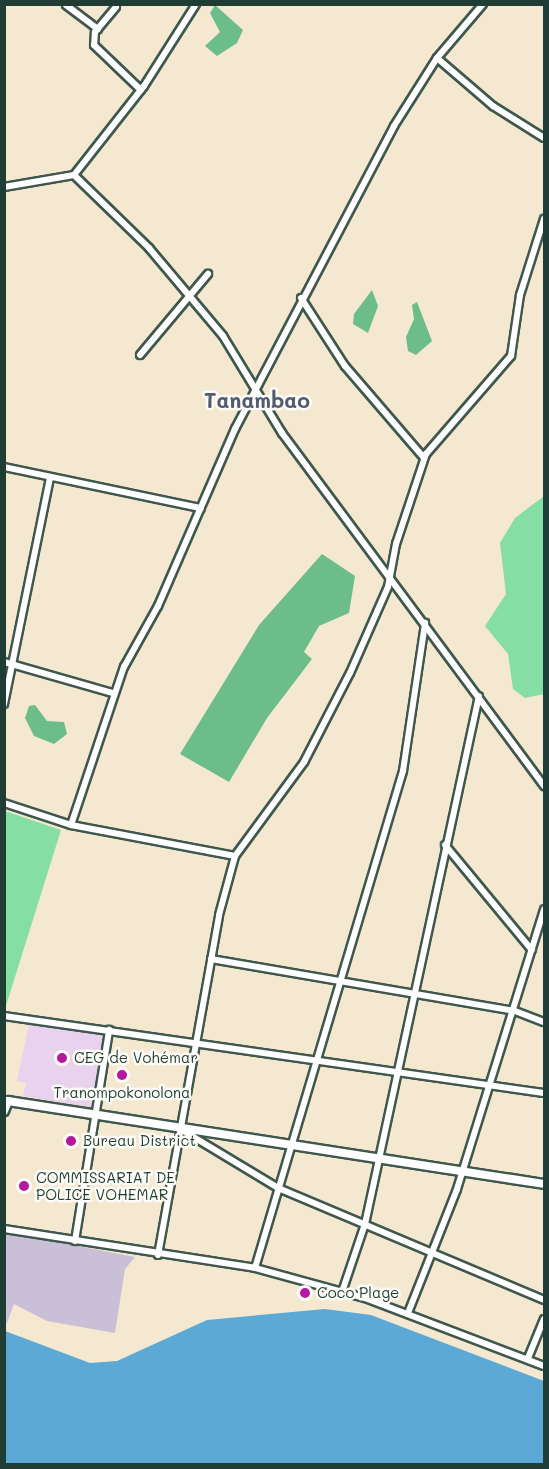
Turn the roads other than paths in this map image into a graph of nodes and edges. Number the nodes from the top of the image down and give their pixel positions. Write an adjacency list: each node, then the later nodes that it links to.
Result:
1 (196, 4): 7 (street)
2 (483, 4): 6 (street)
3 (66, 5): 5 (street)
4 (116, 7): 5 (street)
5 (98, 29): 7 (street)
6 (436, 58): 8 (street); 13 (street)
7 (141, 90): 9 (street)
8 (544, 138)
9 (74, 175): 10 (street); 14 (street)
10 (5, 186)
11 (544, 219): 17 (street)
12 (208, 274): 14 (street)
13 (301, 298): 16 (street); 17 (street)
14 (191, 301): 15 (street); 16 (street)
15 (140, 355)
16 (257, 392): 20 (street); 21 (street)
17 (424, 458): 21 (street)
18 (4, 467): 19 (street)
19 (50, 478): 20 (street); 24 (street)
20 (201, 508): 25 (street)
21 (388, 573): 22 (street); 32 (street)
22 (425, 623): 26 (street); 36 (street)
23 (4, 662): 24 (street)
24 (12, 664): 25 (street); 27 (street)
25 (113, 693): 30 (street)
26 (479, 696): 28 (street); 31 (street)
27 (4, 704)
28 (544, 786)
29 (4, 803): 30 (street)
30 (71, 825): 32 (street)
31 (445, 845): 34 (street); 37 (street)
32 (235, 856): 35 (street)
33 (544, 909): 34 (street)
34 (532, 950): 38 (street)
35 (211, 959): 36 (street); 42 (street)
36 (341, 983): 37 (street); 43 (street)
37 (416, 992): 38 (street); 44 (street)
38 (515, 1011): 40 (street); 45 (street)
39 (4, 1016): 41 (street)
40 (544, 1022)
41 (109, 1030): 42 (street); 49 (street)
42 (198, 1044): 43 (street); 50 (street)
43 (314, 1060): 44 (street); 51 (street)
44 (398, 1071): 45 (street); 52 (street)
45 (491, 1085): 46 (street); 53 (street)
46 (544, 1093)
47 (6, 1101): 48 (street); 49 (street)
48 (4, 1111)
49 (98, 1114): 50 (street); 58 (street)
50 (182, 1130): 51 (street); 55 (street); 60 (street)
51 (293, 1144): 52 (street); 55 (street)
52 (378, 1158): 53 (street); 56 (street)
53 (461, 1171): 54 (street); 59 (street)
54 (544, 1184)
55 (278, 1188): 56 (street); 61 (street)
56 (365, 1224): 59 (street); 62 (street)
57 (4, 1229): 58 (street)
58 (75, 1241): 60 (street)
59 (430, 1252): 63 (street); 64 (street)
60 (158, 1254): 61 (street)
61 (255, 1268): 62 (street)
62 (342, 1292): 64 (street)
63 (544, 1300)
64 (408, 1313): 66 (street)
65 (544, 1319): 66 (street)
66 (528, 1358): 67 (street)
67 (544, 1366)

